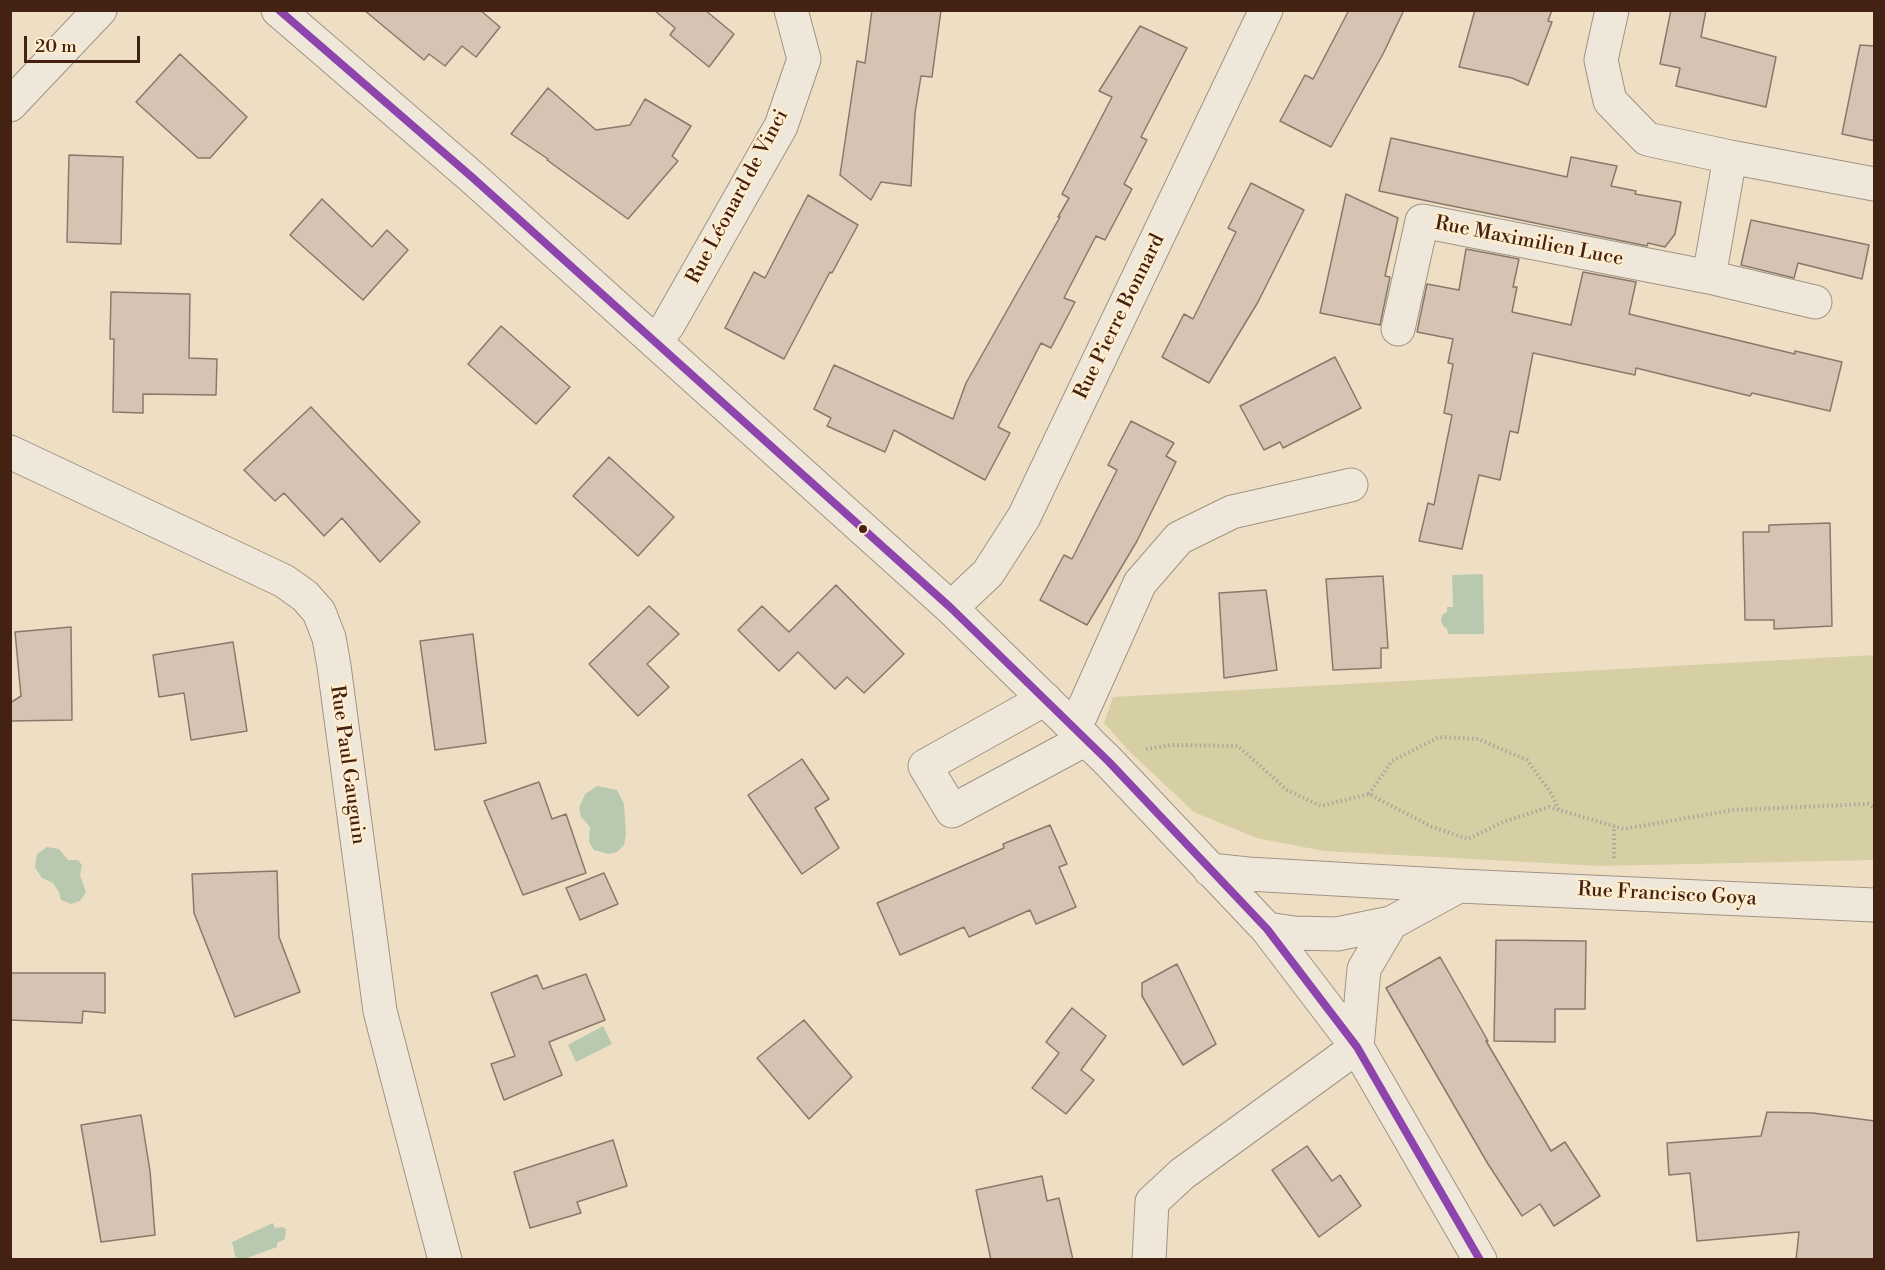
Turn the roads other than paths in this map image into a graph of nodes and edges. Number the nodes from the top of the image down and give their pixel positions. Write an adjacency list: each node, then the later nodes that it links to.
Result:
1 (100, 10): 6 (street)
2 (278, 10): 12 (street)
3 (791, 10): 12 (street, Rue Léonard de Vinci)
4 (1266, 10): 15 (street, Rue Pierre Bonnard)
5 (1612, 10): 7 (street)
6 (10, 105)
7 (1730, 157): 8 (street); 9 (street)
8 (1875, 184)
9 (1709, 277): 10 (street, Rue Maximilien Luce); 11 (street, Rue Maximilien Luce)
10 (1815, 302)
11 (1398, 329)
12 (655, 341): 15 (street)
13 (10, 452): 24 (street, Rue Paul Gauguin)
14 (1351, 485): 17 (street)
15 (951, 608): 16 (street)
16 (1045, 699): 17 (street); 17 (street)
17 (1081, 734): 18 (street)
18 (1210, 870): 19 (street, Rue Francisco Goya); 22 (street)
19 (1459, 886): 20 (street, Rue Francisco Goya); 21 (street)
20 (1875, 905)
21 (1391, 924): 22 (street); 23 (street)
22 (1267, 929): 23 (street)
23 (1357, 1047): 25 (street); 26 (street)
24 (445, 1260)
25 (1149, 1260)
26 (1480, 1260)

